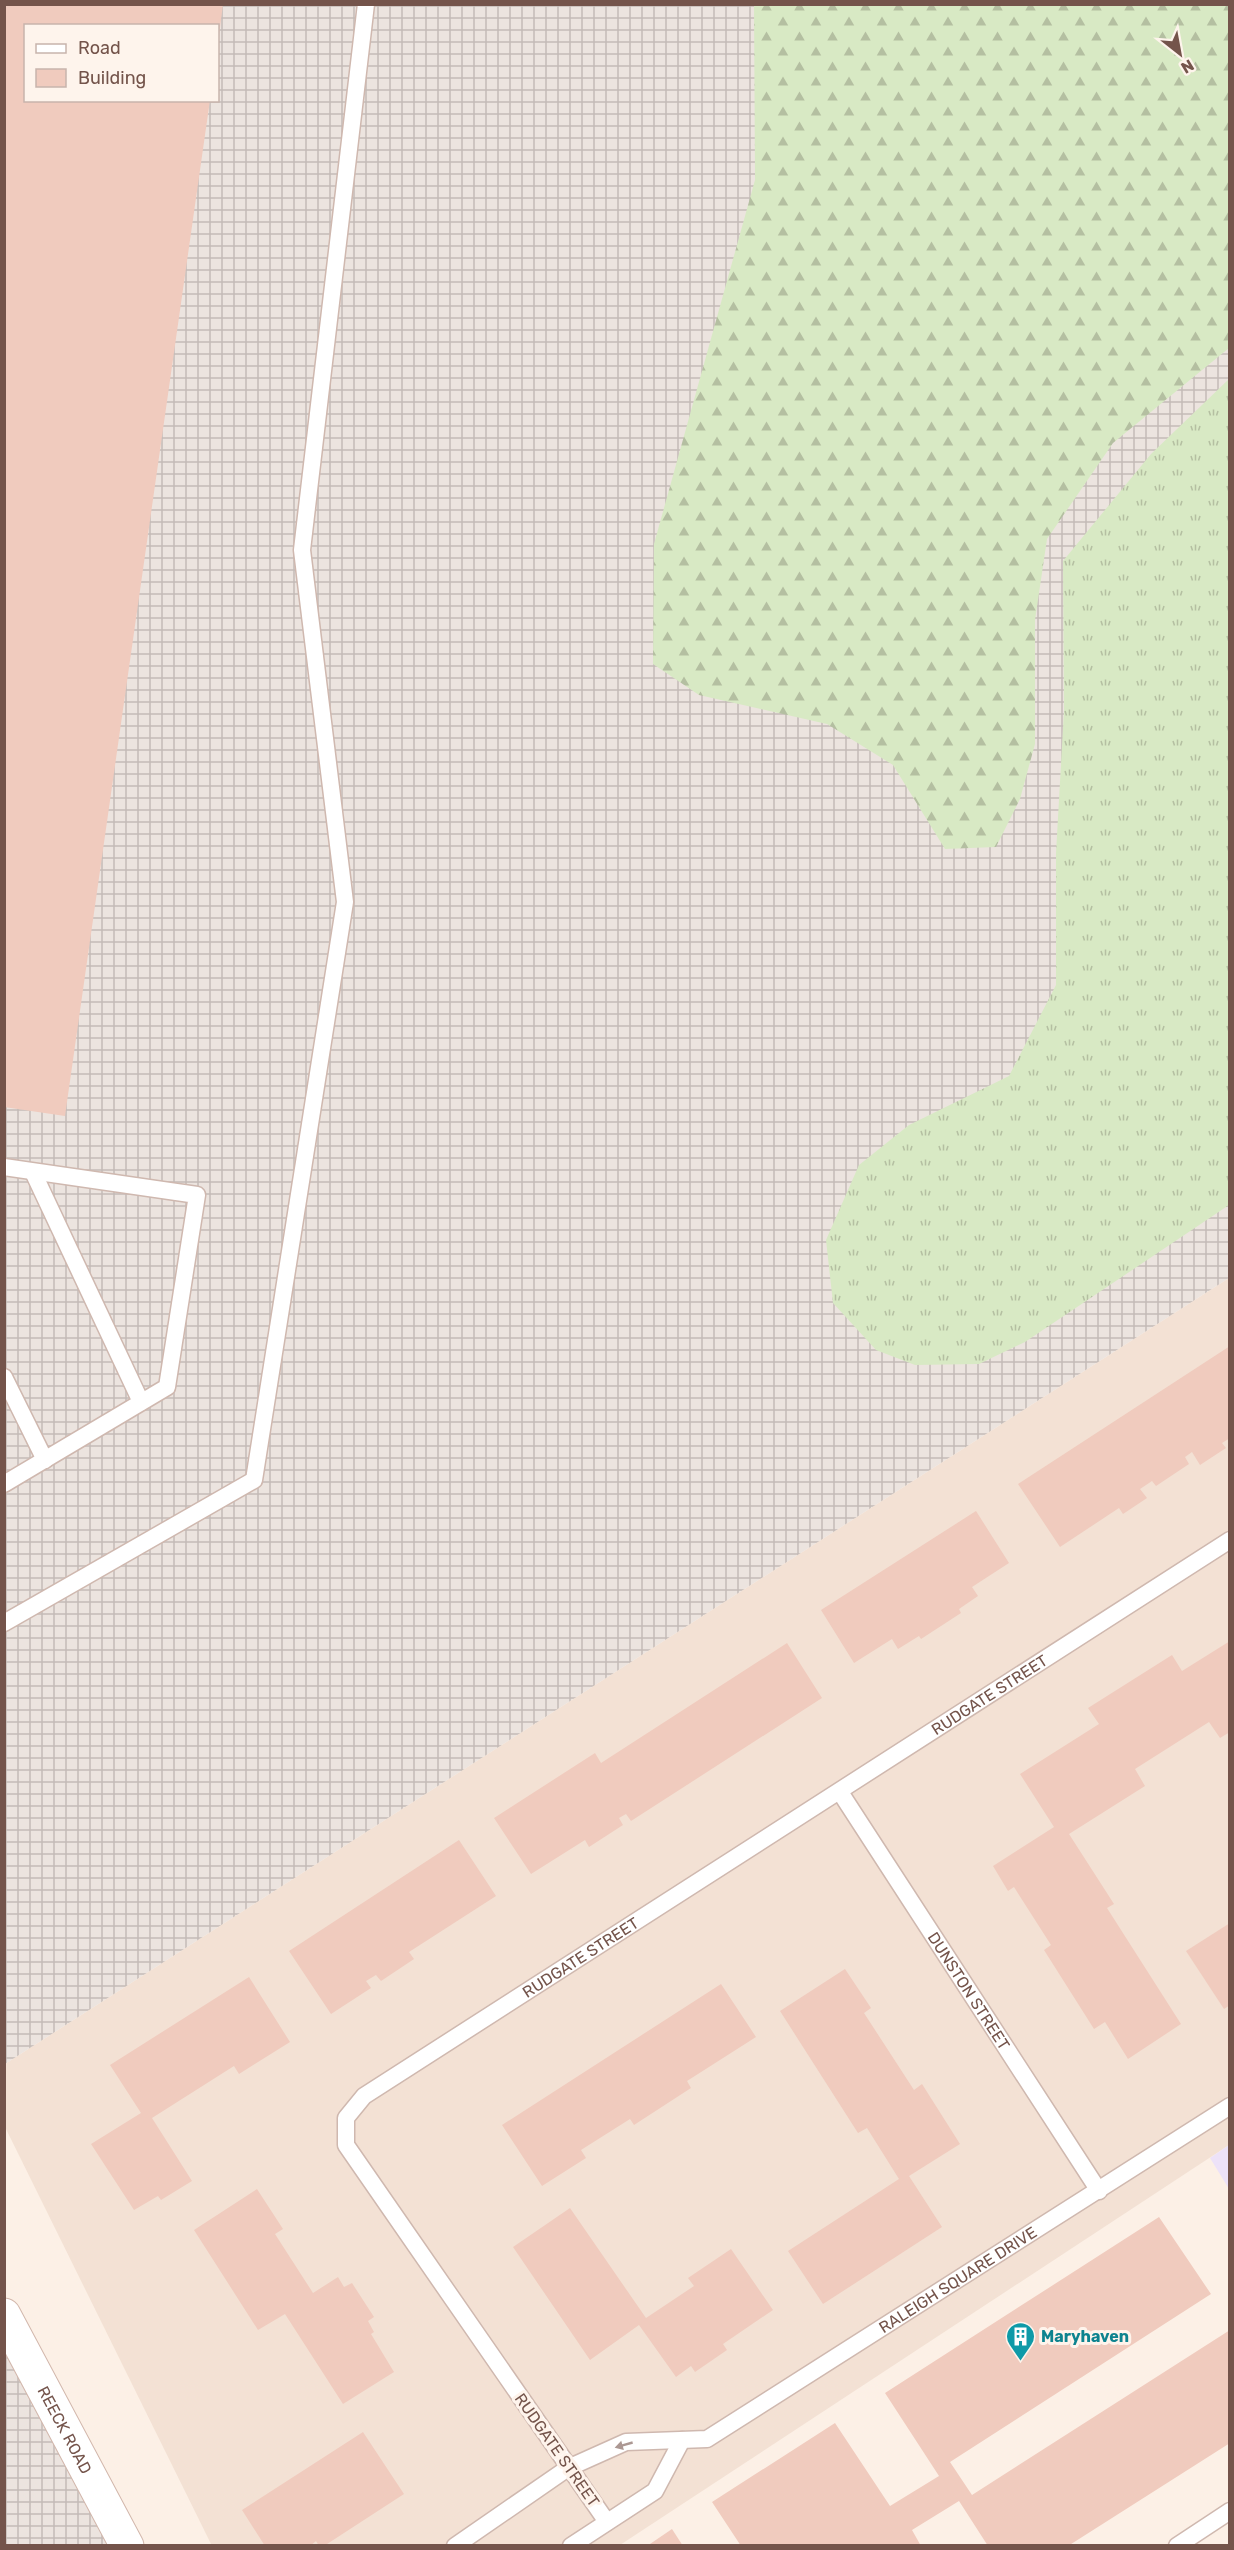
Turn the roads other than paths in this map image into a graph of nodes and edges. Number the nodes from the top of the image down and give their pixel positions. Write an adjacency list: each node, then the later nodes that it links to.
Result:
1 (366, 4): 9 (lane)
2 (4, 1167): 3 (lane)
3 (33, 1172): 5 (lane); 5 (lane)
4 (4, 1377): 6 (lane)
5 (141, 1402): 6 (lane)
6 (45, 1460): 7 (lane)
7 (4, 1484)
8 (1230, 1540): 10 (lane, RUDGATE STREET)
9 (4, 1623)
10 (840, 1792): 12 (lane, DUNSTON STREET); 15 (lane, RUDGATE STREET)
11 (1230, 2106): 12 (lane, RALEIGH SQUARE DRIVE)
12 (1099, 2191): 14 (lane, RALEIGH SQUARE DRIVE)
13 (4, 2315): 18 (street, REECK ROAD)
14 (682, 2440): 15 (lane, RALEIGH SQUARE DRIVE, one-way to 15); 17 (lane)
15 (568, 2468): 17 (lane, RUDGATE STREET); 19 (lane, RALEIGH SQUARE DRIVE)
16 (1230, 2511): 21 (lane)
17 (607, 2522): 20 (lane)
18 (127, 2546)
19 (455, 2546)
20 (571, 2546)
21 (1177, 2546)

